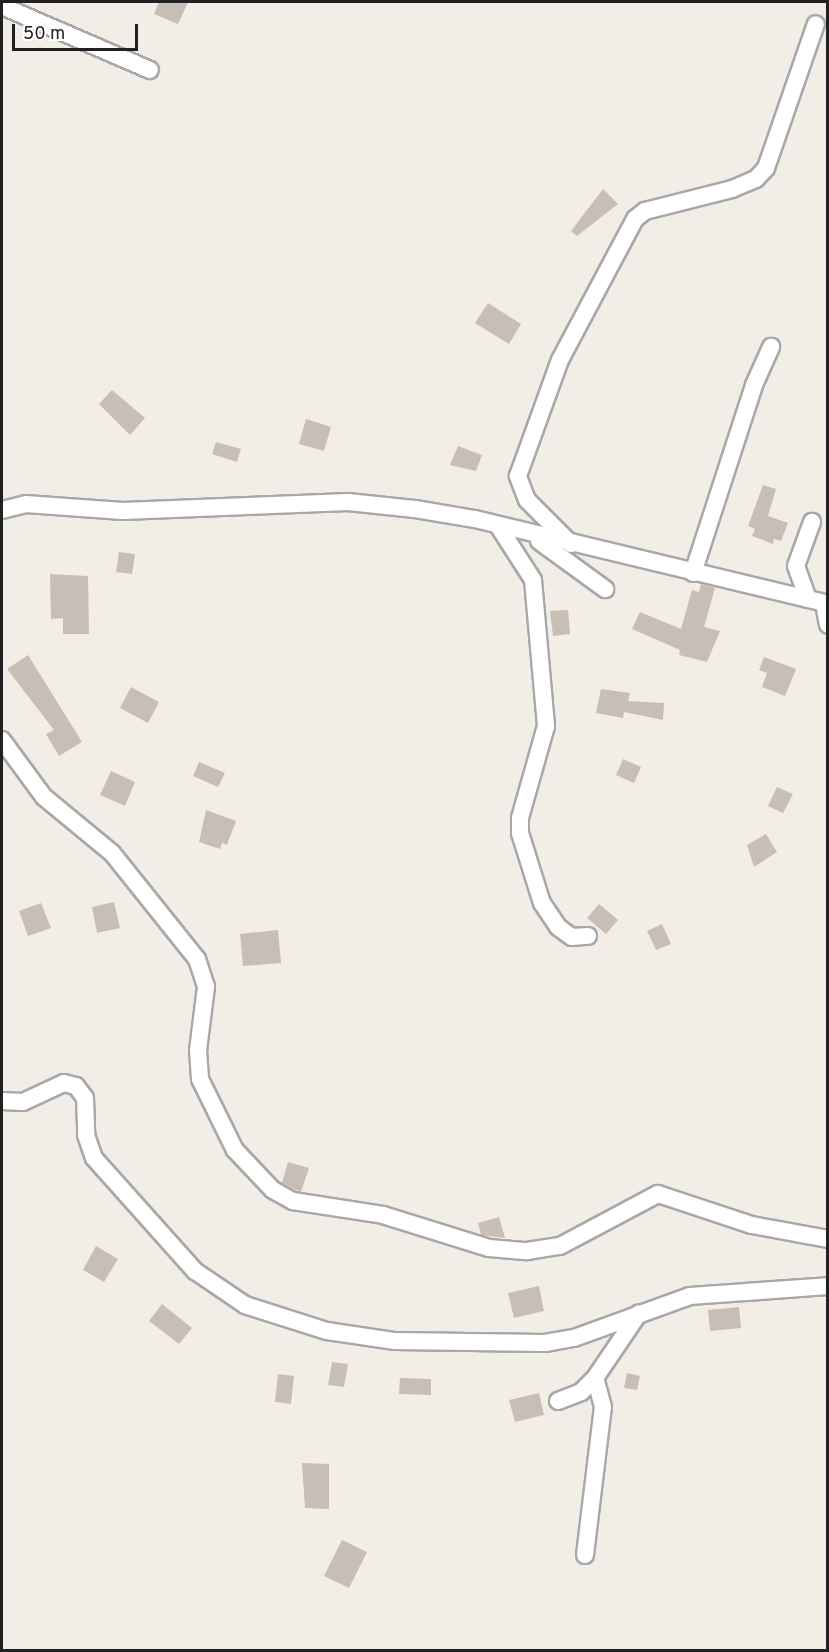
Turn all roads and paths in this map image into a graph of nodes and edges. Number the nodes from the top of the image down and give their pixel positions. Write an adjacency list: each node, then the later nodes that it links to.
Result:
1 (2, 6): 3 (street)
2 (816, 24): 9 (street)
3 (150, 70)
4 (771, 347): 10 (street)
5 (2, 510): 7 (street)
6 (812, 522): 12 (street)
7 (499, 527): 8 (street); 15 (street)
8 (534, 536): 9 (street); 11 (street)
9 (571, 544): 10 (street)
10 (693, 573): 12 (street)
11 (605, 589)
12 (820, 603): 13 (street)
13 (828, 625)
14 (2, 740): 17 (street)
15 (588, 936)
16 (2, 1101): 19 (street)
17 (828, 1239)
18 (828, 1286): 19 (street)
19 (639, 1313): 20 (street)
20 (595, 1378): 21 (street); 22 (street)
21 (558, 1401)
22 (585, 1555)

